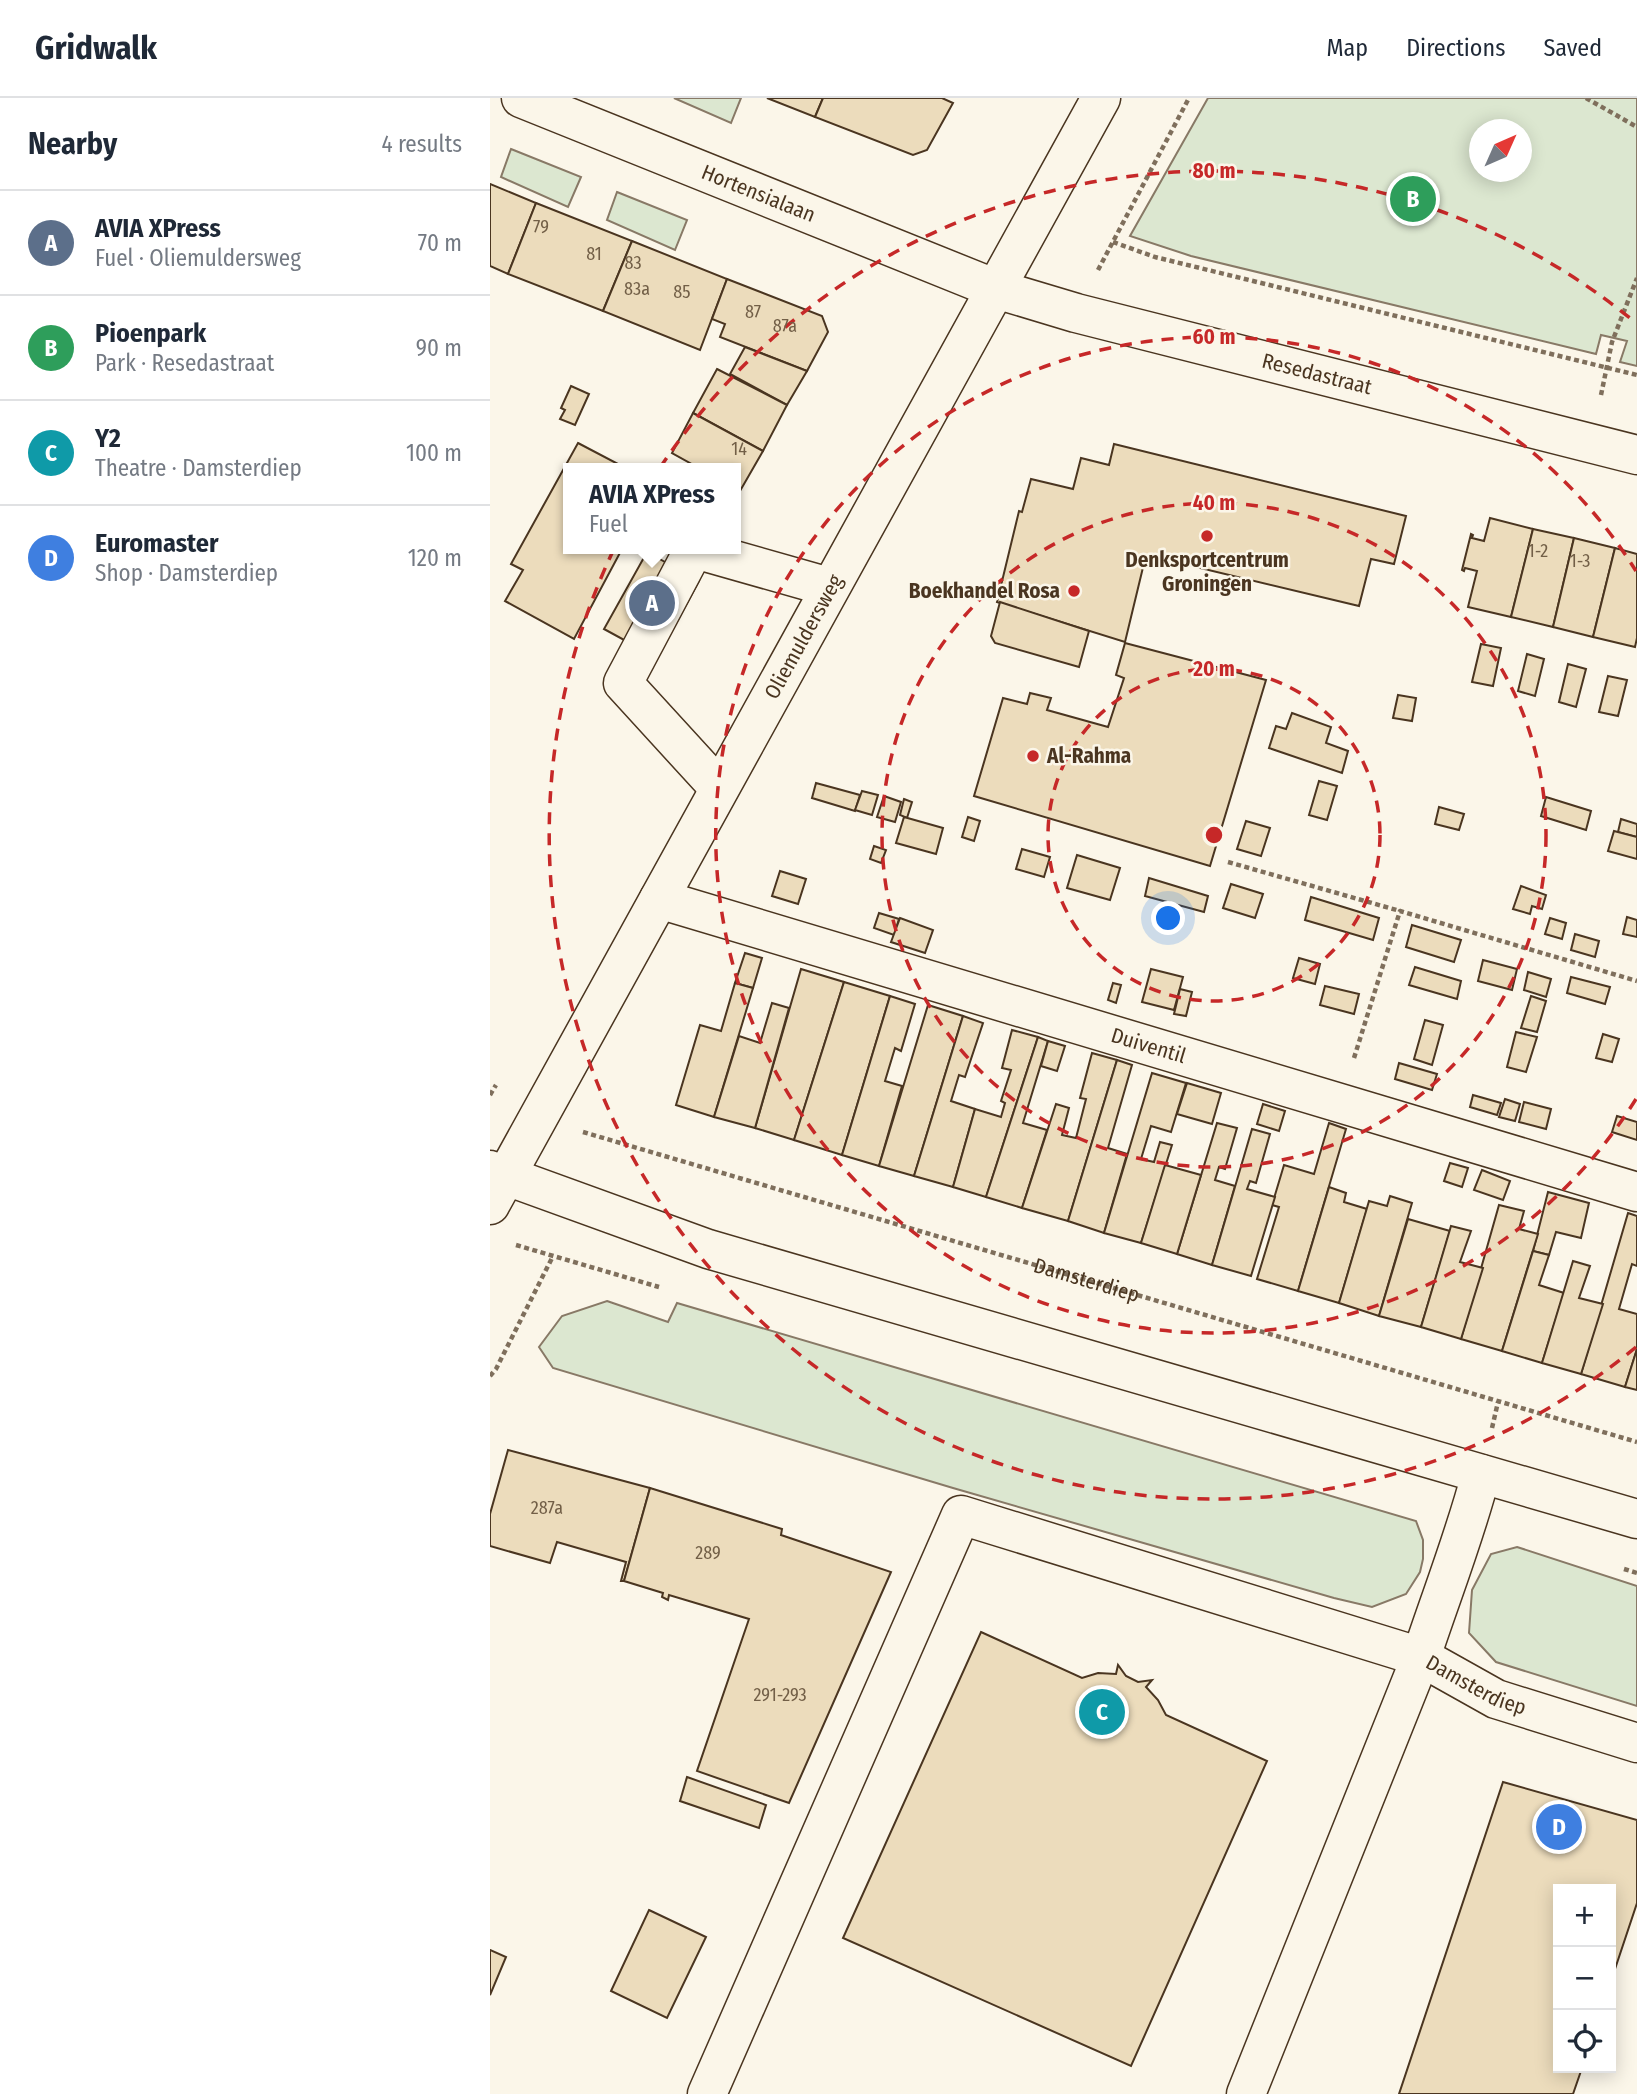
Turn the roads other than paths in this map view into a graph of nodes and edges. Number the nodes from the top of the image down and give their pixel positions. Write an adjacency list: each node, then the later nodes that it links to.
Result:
1 (521, 98): 3 (street, Hortensialaan)
2 (1101, 98): 3 (street, Oliemuldersweg)
3 (996, 289): 4 (street, Resedastraat); 7 (street, Oliemuldersweg)
4 (1637, 455)
5 (691, 554): 8 (street)
6 (712, 554): 7 (street)
7 (829, 587): 8 (street, Oliemuldersweg)
8 (719, 788): 9 (street, Oliemuldersweg)
9 (659, 899): 10 (street, Oliemuldersweg); 11 (street, Duiventil)
10 (495, 1184): 12 (street)
11 (1637, 1192)
12 (1481, 1474): 13 (street); 14 (street, Damsterdiep)
13 (1637, 1518)
14 (1421, 1657): 15 (street, Damsterdiep); 16 (street); 17 (street)
15 (1637, 1742)
16 (707, 2094)
17 (1246, 2094)

